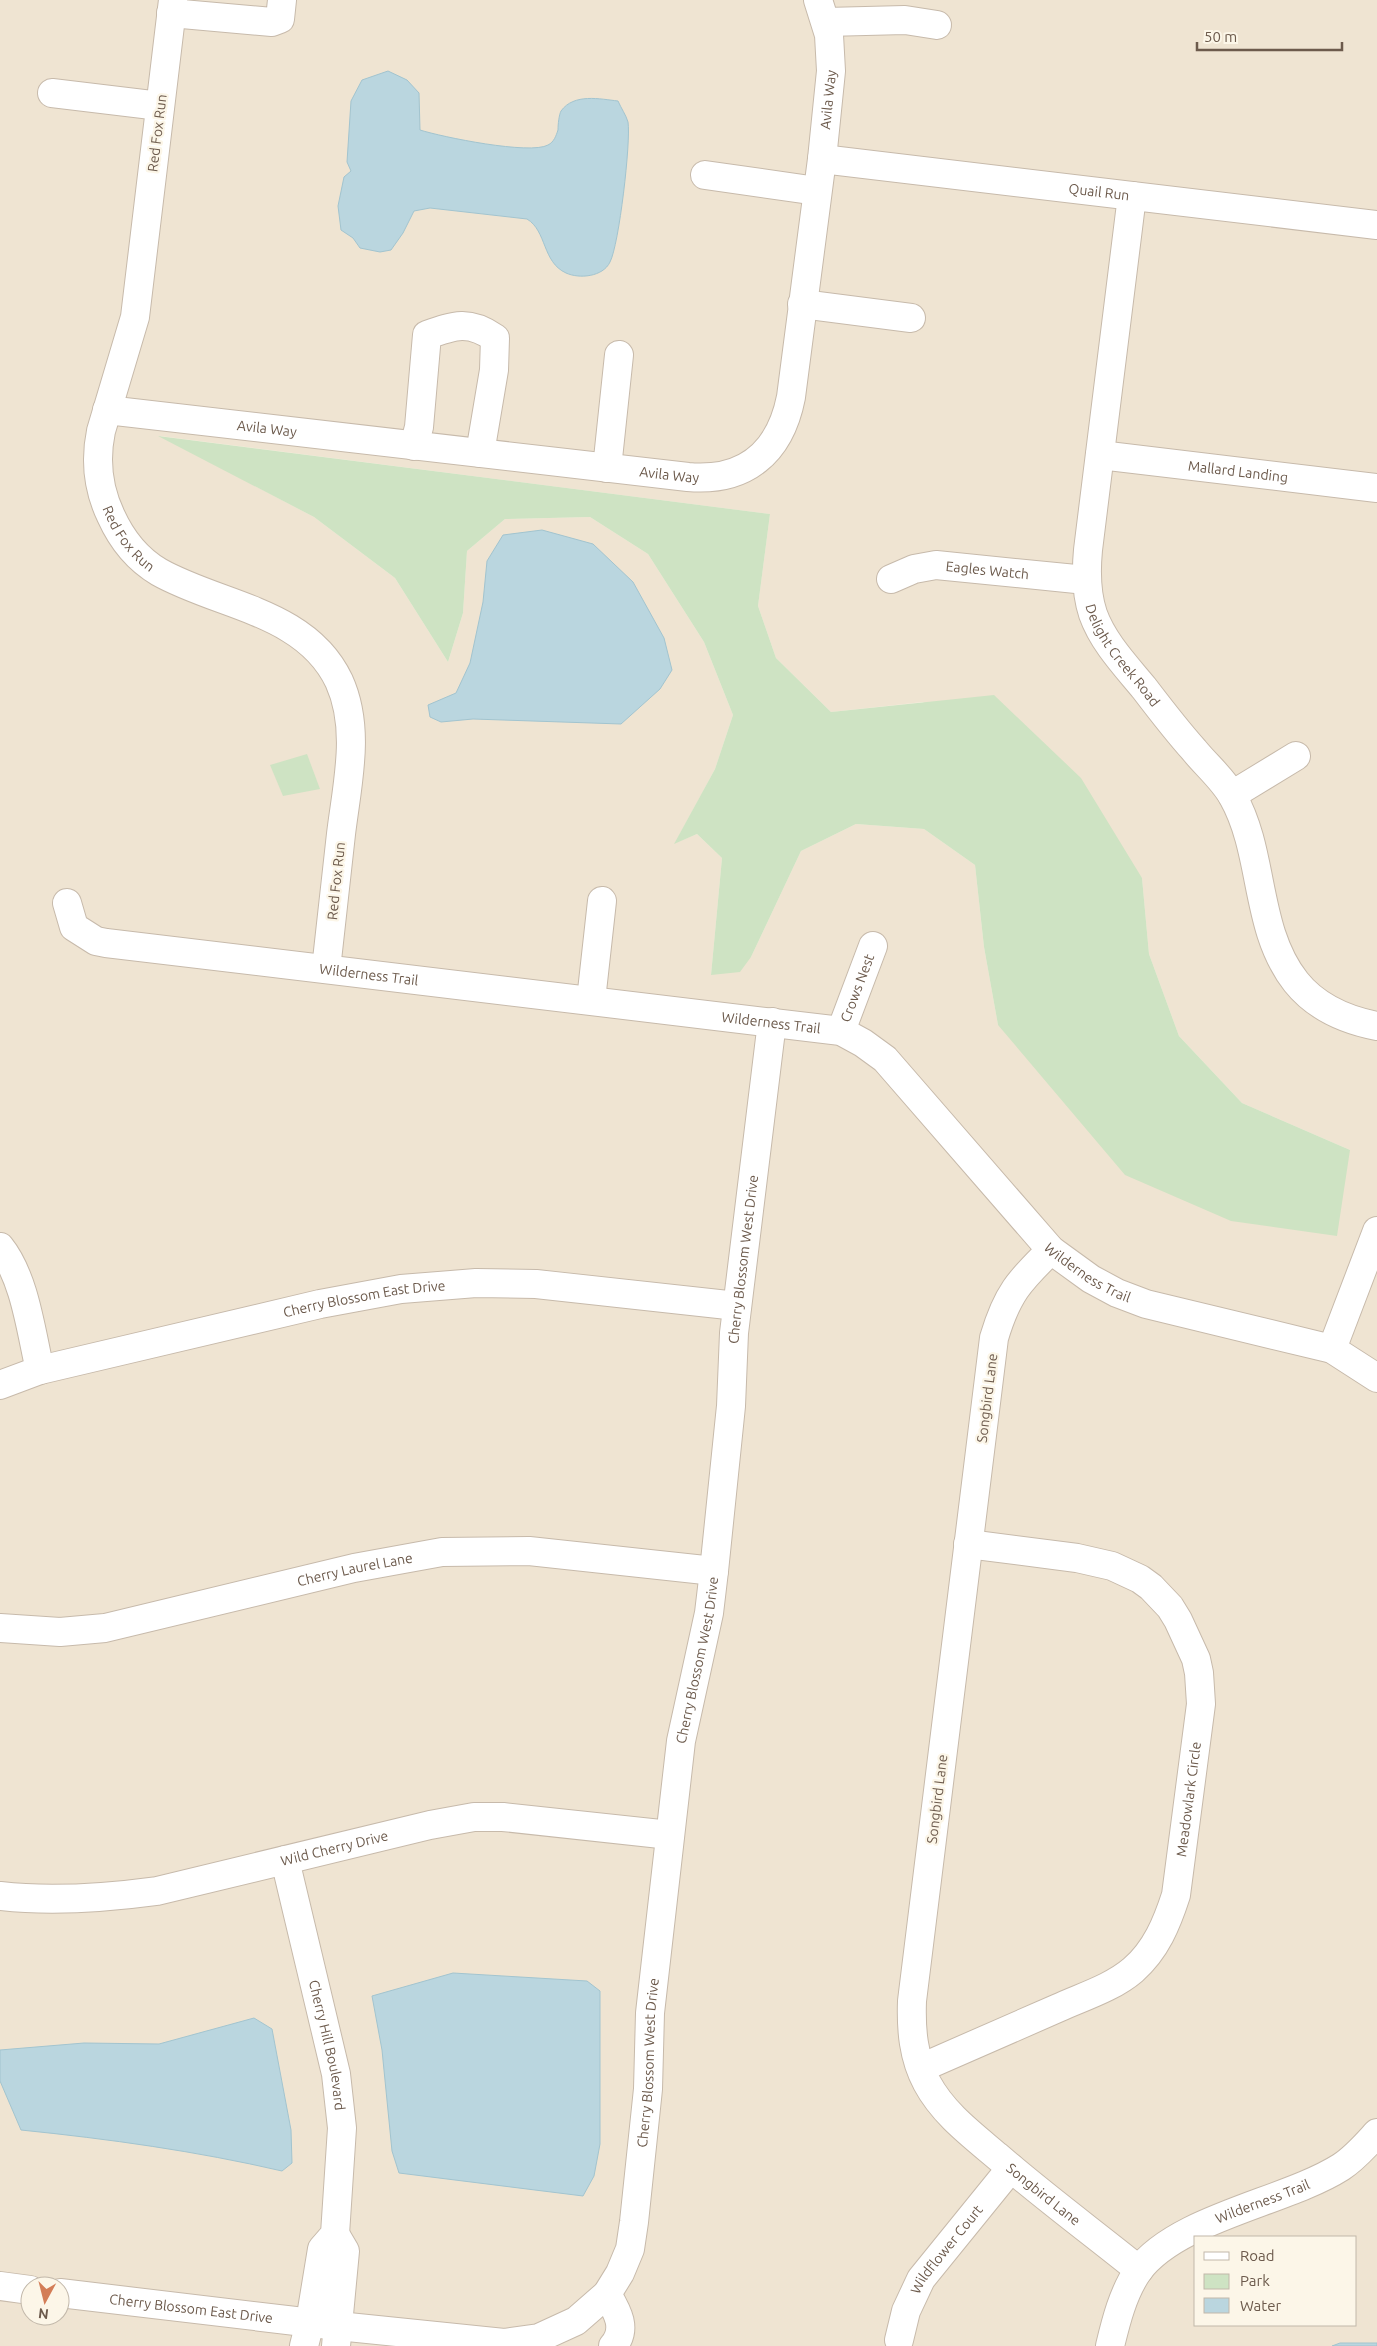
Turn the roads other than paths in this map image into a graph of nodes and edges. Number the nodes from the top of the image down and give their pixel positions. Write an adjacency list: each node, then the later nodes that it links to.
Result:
1 (282, 0): 2 (street)
2 (172, 7): 6 (street, Red Fox Run)
3 (822, 11): 4 (street); 7 (street, Avila Way)
4 (936, 25)
5 (52, 93): 6 (street)
6 (160, 106): 15 (street, Red Fox Run)
7 (822, 159): 9 (street, Avila Way); 10 (street, Quail Run)
8 (705, 175): 9 (street)
9 (818, 191): 12 (street, Avila Way)
10 (1132, 196): 11 (street, Quail Run); 18 (street, Delight Creek Road)
11 (1377, 225)
12 (802, 304): 13 (street); 19 (street, Avila Way)
13 (911, 318)
14 (619, 354): 19 (street)
15 (107, 410): 16 (street, Avila Way); 28 (street, Red Fox Run)
16 (414, 446): 17 (street, Avila Way); 17 (street)
17 (480, 453): 19 (street, Avila Way)
18 (1100, 455): 20 (street, Mallard Landing); 22 (street, Delight Creek Road)
19 (607, 468)
20 (1377, 488)
21 (891, 579): 22 (street, Eagles Watch)
22 (1086, 580): 24 (street, Delight Creek Road)
23 (1296, 756): 24 (street)
24 (1232, 795): 31 (street, Delight Creek Road)
25 (602, 901): 29 (street)
26 (67, 903): 28 (street, Wilderness Trail)
27 (873, 946): 32 (street, Crows Nest)
28 (326, 969): 29 (street, Wilderness Trail)
29 (590, 1000): 30 (street, Wilderness Trail)
30 (772, 1022): 32 (street, Wilderness Trail); 36 (street, Cherry Blossom West Drive)
31 (1377, 1026)
32 (841, 1031): 35 (street, Wilderness Trail)
33 (1377, 1231): 37 (street)
34 (0, 1247): 38 (street)
35 (1051, 1250): 37 (street, Wilderness Trail); 41 (street, Songbird Lane)
36 (737, 1306): 38 (street, Cherry Blossom East Drive); 42 (street, Cherry Blossom West Drive)
37 (1332, 1349): 39 (street, Wilderness Trail)
38 (40, 1370): 40 (street, Cherry Blossom East Drive)
39 (1377, 1378)
40 (0, 1385)
41 (968, 1544): 47 (street, Songbird Lane); 47 (street, Meadowlark Circle)
42 (714, 1571): 43 (street, Cherry Laurel Lane); 44 (street, Cherry Blossom West Drive)
43 (0, 1628)
44 (670, 1835): 45 (street, Wild Cherry Drive); 53 (street, Cherry Blossom West Drive)
45 (285, 1860): 46 (street, Wild Cherry Drive); 55 (street, Cherry Hill Boulevard)
46 (0, 1896)
47 (921, 2068): 49 (street, Songbird Lane)
48 (1377, 2133): 50 (street, Wilderness Trail)
49 (1011, 2168): 50 (street, Songbird Lane); 57 (street, Wildflower Court)
50 (1139, 2270): 59 (street, Wilderness Trail)
51 (0, 2286): 52 (street)
52 (20, 2289)
53 (607, 2294): 56 (street, Cherry Blossom West Drive); 58 (street)
54 (70, 2295): 55 (street, Cherry Blossom East Drive)
55 (322, 2333): 56 (street, Cherry Blossom West Drive)
56 (568, 2337)
57 (899, 2340)
58 (612, 2346)
59 (1110, 2346)

